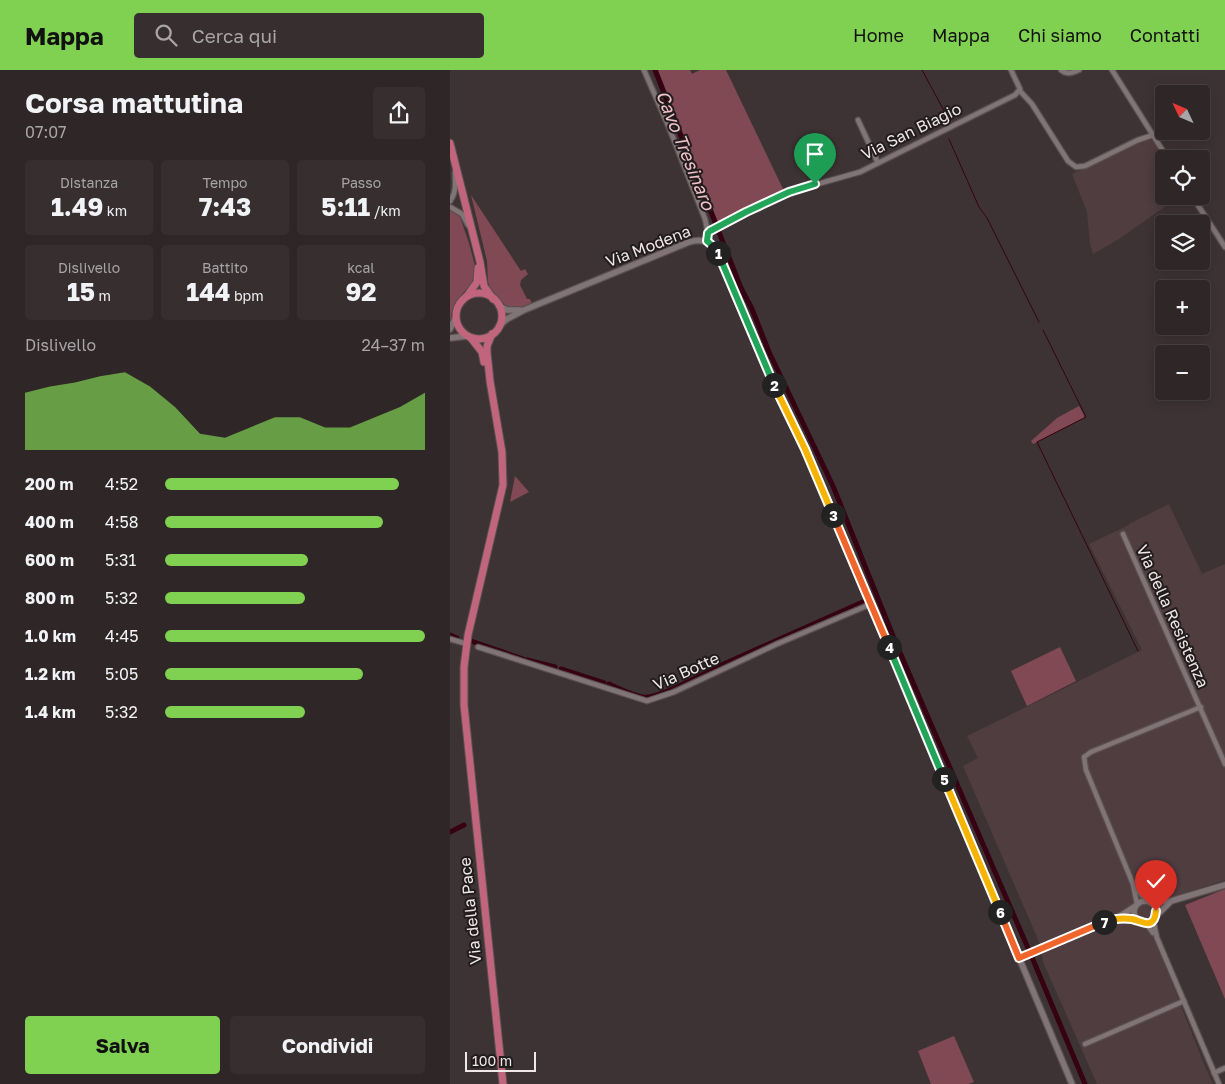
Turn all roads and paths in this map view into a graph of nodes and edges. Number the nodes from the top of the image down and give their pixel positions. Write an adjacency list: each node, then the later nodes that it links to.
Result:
1 (644, 70): 16 (street)
2 (1011, 70): 6 (street)
3 (1060, 70): 4 (street)
4 (1079, 70)
5 (1112, 70): 8 (street)
6 (1020, 91): 8 (street); 12 (street, Via San Biagio)
7 (858, 120): 12 (street)
8 (1153, 134): 10 (street)
9 (450, 143): 11 (main road)
10 (1163, 150)
11 (454, 160): 13 (street); 17 (main road)
12 (878, 163): 16 (street, Via San Biagio)
13 (450, 201)
14 (1198, 205): 20 (street)
15 (450, 207): 17 (street)
16 (710, 232): 18 (street)
17 (473, 234): 19 (main road)
18 (707, 241): 24 (street, Via Modena); 33 (street, Via Modena)
19 (476, 245): 21 (main road); 22 (main road)
20 (1224, 246)
21 (466, 297): 22 (main road); 25 (main road)
22 (493, 299): 23 (main road)
23 (499, 306): 24 (street); 26 (main road)
24 (524, 310): 26 (street)
25 (456, 317): 27 (street); 29 (main road, Via della Pace)
26 (500, 326): 28 (main road)
27 (450, 329)
28 (492, 334): 29 (main road); 31 (main road, Via della Pace)
29 (469, 337): 30 (street); 31 (main road, Via della Pace)
30 (450, 338)
31 (490, 381): 35 (main road, Via della Pace)
32 (1123, 534): 37 (street, Via della Resistenza)
33 (870, 604): 36 (street, Via Botte); 48 (street, Via Modena)
34 (450, 639): 35 (street)
35 (467, 644): 53 (main road, Via della Pace)
36 (478, 647)
37 (1201, 707): 38 (street, Via della Resistenza); 39 (street, Via della Resistenza)
38 (1225, 764)
39 (1132, 884): 42 (street, Via della Resistenza); 43 (street, Via della Resistenza)
40 (1225, 885): 41 (street)
41 (1172, 901): 42 (street); 44 (street)
42 (1149, 902): 43 (street); 44 (street)
43 (1135, 906): 45 (street); 46 (street)
44 (1154, 918): 46 (street); 47 (street)
45 (1108, 921): 46 (street); 48 (street)
46 (1139, 922): 47 (street)
47 (1157, 938): 49 (street)
48 (1022, 957): 54 (street, Via Modena)
49 (1184, 1002): 50 (street); 52 (street)
50 (1085, 1044)
51 (1225, 1068): 52 (street)
52 (1214, 1073): 55 (street)
53 (503, 1084)
54 (1072, 1084)
55 (1219, 1084)

